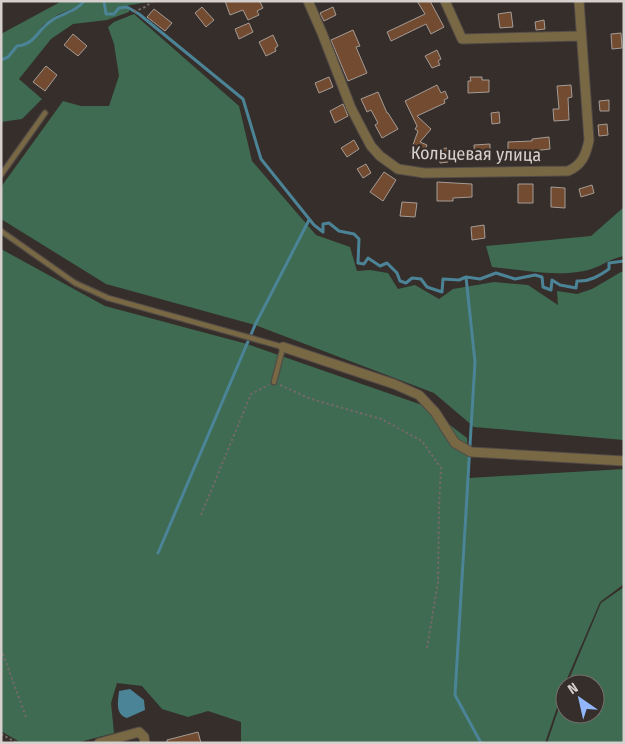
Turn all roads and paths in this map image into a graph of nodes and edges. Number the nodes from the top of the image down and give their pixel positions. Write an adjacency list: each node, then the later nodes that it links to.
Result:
1 (153, 1): 5 (path)
2 (308, 1): 6 (street, Кольцевая улица)
3 (445, 1): 6 (street)
4 (579, 1): 6 (street, Кольцевая улица)
5 (134, 11)
6 (581, 36)
7 (45, 113): 8 (lane)
8 (1, 176)
9 (1, 231): 10 (lane)
10 (283, 347): 11 (lane); 12 (street)
11 (274, 382): 13 (path); 14 (path)
12 (624, 461)
13 (201, 515)
14 (427, 648)
15 (1, 649): 16 (path)
16 (26, 717)
17 (1, 734): 18 (path)
18 (17, 743)
19 (99, 743): 20 (street)
20 (145, 743)

